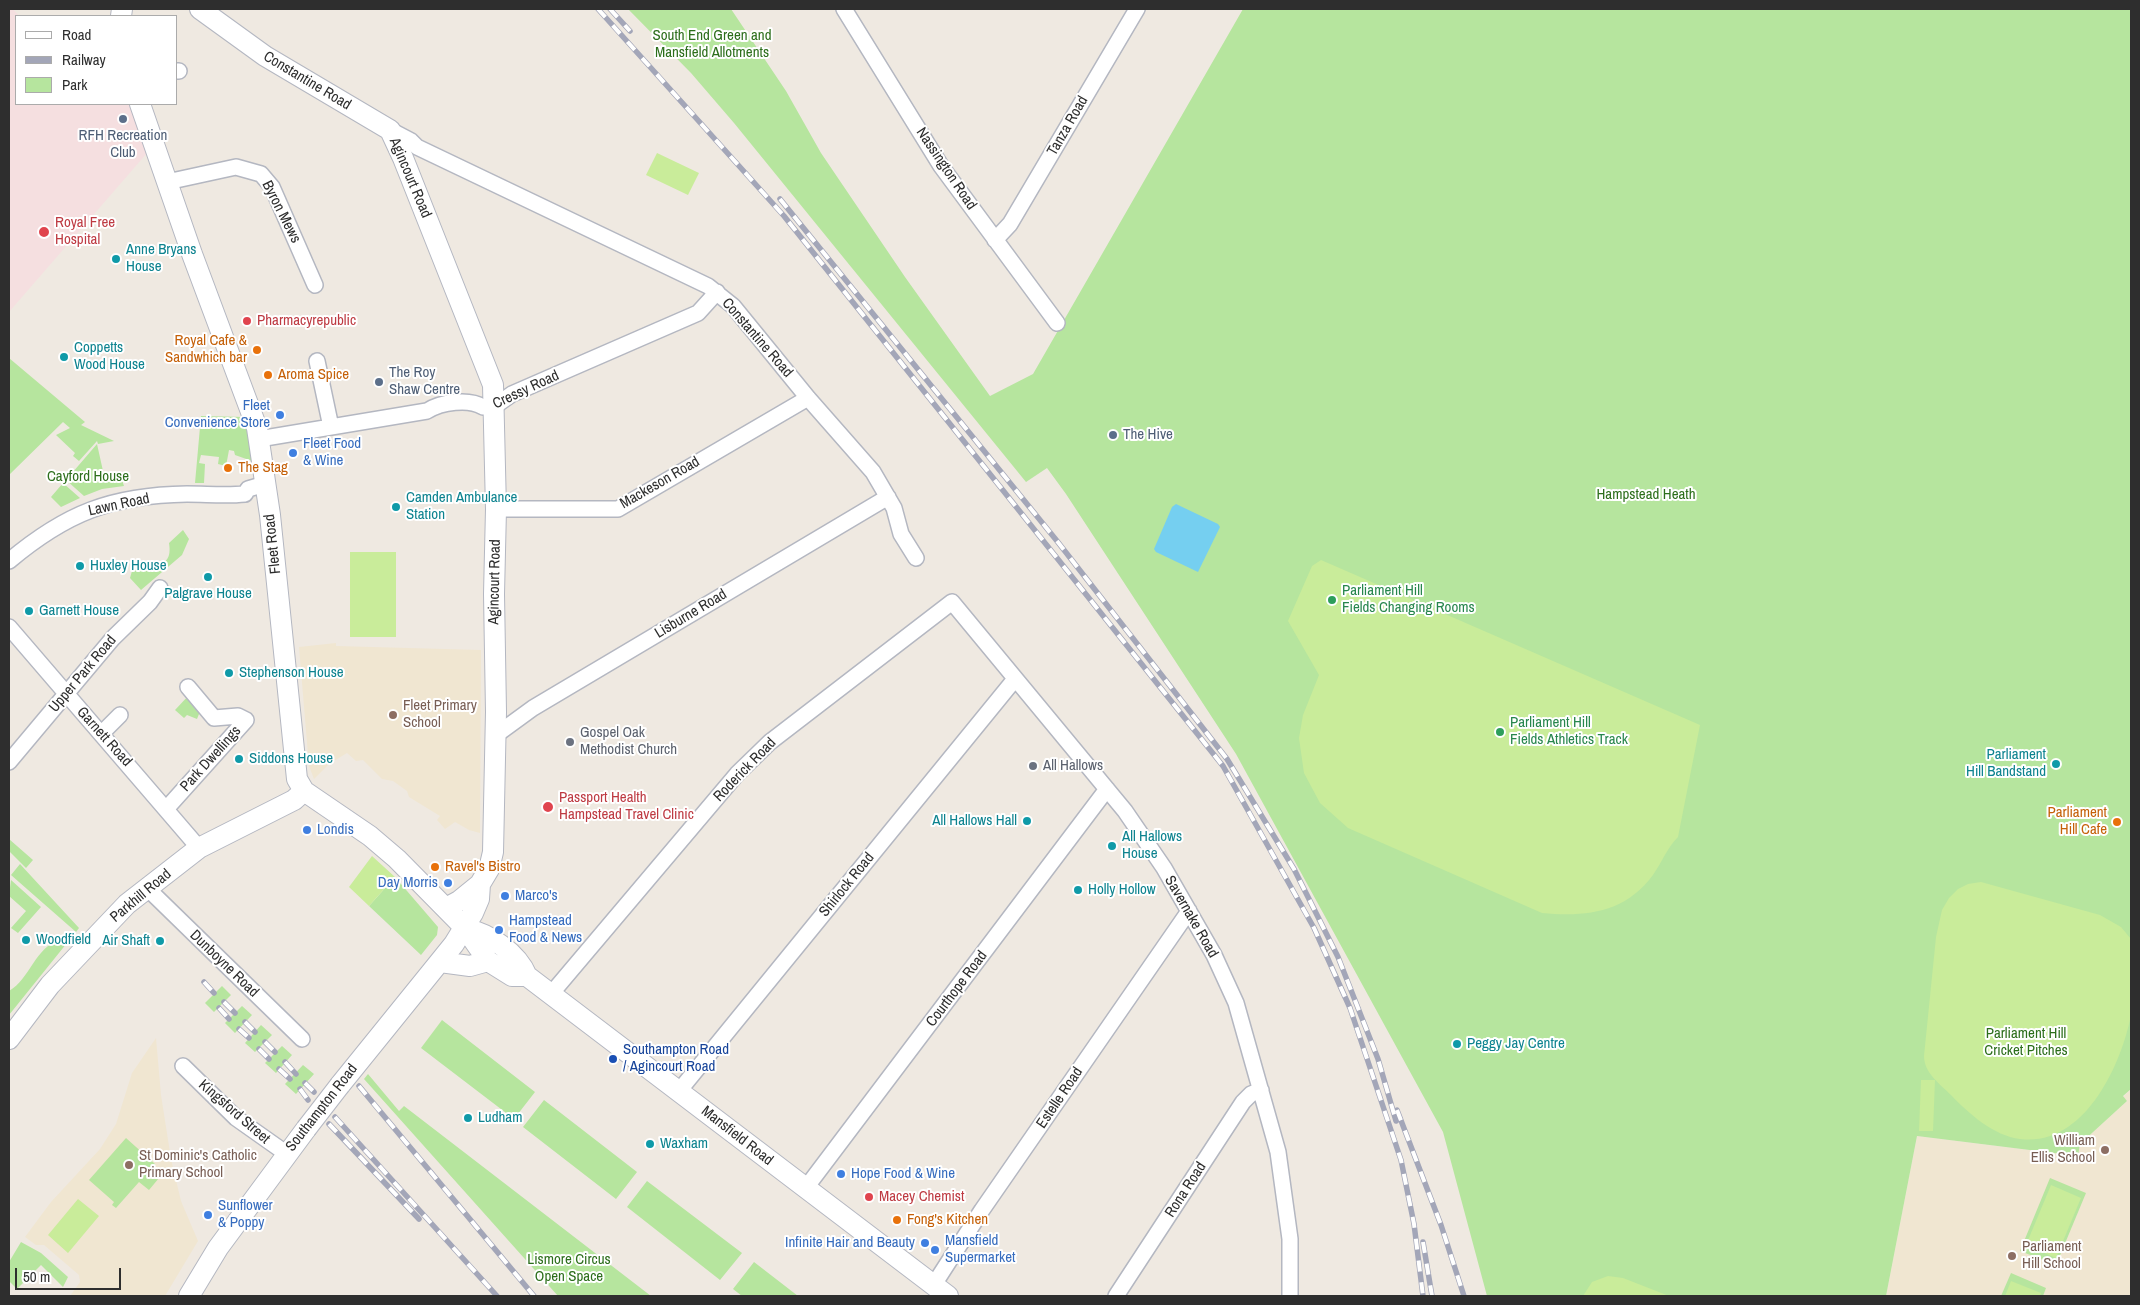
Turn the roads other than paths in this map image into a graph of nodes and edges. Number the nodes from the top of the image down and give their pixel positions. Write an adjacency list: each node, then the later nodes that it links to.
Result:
1 (200, 9): 5 (main road, Constantine Road)
2 (844, 9): 8 (street, Nassington Road)
3 (1137, 9): 8 (street, Tanza Road)
4 (140, 105): 7 (main road, Fleet Road)
5 (390, 130): 6 (main road, Agincourt Road)
6 (410, 152): 10 (street, Constantine Road); 14 (main road, Agincourt Road)
7 (167, 182): 9 (street, Byron Mews); 16 (main road, Fleet Road)
8 (995, 240): 11 (street, Nassington Road)
9 (315, 284)
10 (718, 292): 13 (street, Constantine Road); 14 (street, Cressy Road)
11 (1057, 323)
12 (317, 361): 15 (street)
13 (808, 398): 18 (street, Constantine Road); 19 (street, Mackeson Road)
14 (495, 406): 15 (street, Cressy Road); 19 (main road, Agincourt Road)
15 (331, 427): 16 (street, Cressy Road)
16 (259, 439): 17 (main road, Fleet Road)
17 (266, 490): 21 (street, Lawn Road); 33 (main road, Fleet Road)
18 (888, 497): 20 (street, Constantine Road); 30 (street, Lisburne Road)
19 (496, 509): 30 (main road, Agincourt Road)
20 (916, 558)
21 (9, 561)
22 (160, 588): 27 (street, Upper Park Road)
23 (952, 602): 25 (street, Savernake Road); 44 (street, Roderick Road)
24 (9, 627): 27 (street, Garnett Road)
25 (1015, 679): 32 (street, Savernake Road); 49 (street, Shirlock Road)
26 (188, 687): 34 (street, Park Dwellings)
27 (66, 696): 29 (street, Garnett Road); 31 (street, Upper Park Road)
28 (120, 715): 29 (street)
29 (102, 732): 34 (street, Garnett Road)
30 (496, 735): 36 (main road, Agincourt Road)
31 (9, 762)
32 (1107, 789): 39 (street, Savernake Road); 51 (street, Courthope Road)
33 (304, 791): 35 (main road, Parkhill Road); 38 (main road)
34 (166, 808): 35 (street, Garnett Road)
35 (199, 848): 37 (main road, Parkhill Road)
36 (480, 884): 38 (main road); 40 (main road, Agincourt Road)
37 (147, 888): 45 (main road, Parkhill Road); 46 (street, Dunboyne Road)
38 (446, 908): 40 (main road)
39 (1189, 911): 48 (street, Savernake Road); 52 (street, Estelle Road)
40 (465, 928): 41 (main road, Mansfield Road); 42 (main road, Southampton Road); 43 (main road, Mansfield Road)
41 (488, 961): 42 (main road); 43 (main road, Mansfield Road)
42 (440, 962): 50 (main road, Southampton Road, bridge)
43 (526, 976): 44 (main road, Mansfield Road)
44 (551, 994): 49 (main road, Mansfield Road)
45 (9, 1039)
46 (302, 1039)
47 (183, 1066): 50 (street, Kingsford Street)
48 (1261, 1090): 54 (street, Rona Road); 55 (street, Savernake Road)
49 (679, 1092): 51 (main road, Mansfield Road)
50 (287, 1154): 53 (main road, Southampton Road)
51 (805, 1189): 52 (main road, Mansfield Road)
52 (941, 1291)
53 (189, 1296)
54 (1116, 1296)
55 (1290, 1296)

